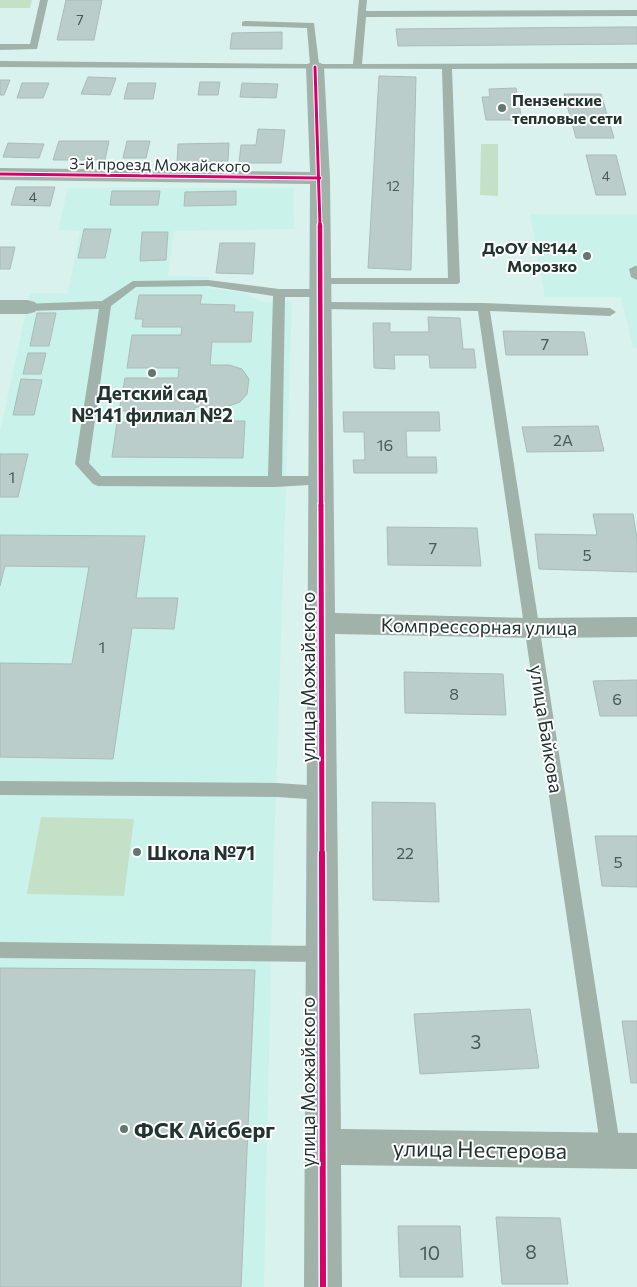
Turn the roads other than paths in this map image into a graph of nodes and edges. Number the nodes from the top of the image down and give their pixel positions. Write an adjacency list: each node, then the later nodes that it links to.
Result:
1 (44, 0): 6 (lane)
2 (363, 0): 4 (lane)
3 (637, 13): 4 (lane)
4 (362, 14): 10 (lane)
5 (245, 24): 9 (lane)
6 (0, 47)
7 (0, 64): 9 (lane)
8 (637, 66): 11 (lane)
9 (314, 67): 10 (lane); 13 (street, улица Можайского)
10 (357, 67): 11 (lane)
11 (447, 67): 16 (lane)
12 (0, 174): 13 (street, 3-й проезд Можайского)
13 (320, 178): 16 (street, улица Можайского)
14 (637, 269): 15 (lane)
15 (637, 278)
16 (320, 293): 17 (lane); 21 (lane); 23 (street, улица Можайского)
17 (279, 294): 18 (lane); 24 (lane)
18 (105, 305): 19 (lane); 24 (lane)
19 (27, 306): 20 (street)
20 (0, 307)
21 (483, 307): 22 (lane); 27 (lane, улица Байкова)
22 (610, 312)
23 (321, 481): 24 (lane); 25 (street, улица Можайского)
24 (275, 482)
25 (322, 623): 27 (street, Компрессорная улица); 29 (street, улица Можайского)
26 (637, 627): 27 (street, Компрессорная улица)
27 (532, 628): 33 (lane, улица Байкова)
28 (0, 788): 29 (lane)
29 (322, 793): 31 (street, улица Можайского)
30 (0, 950): 31 (lane)
31 (323, 954): 32 (street, улица Можайского)
32 (322, 1147): 33 (street, улица Нестерова); 34 (street, улица Можайского)
33 (624, 1151)
34 (323, 1287)

